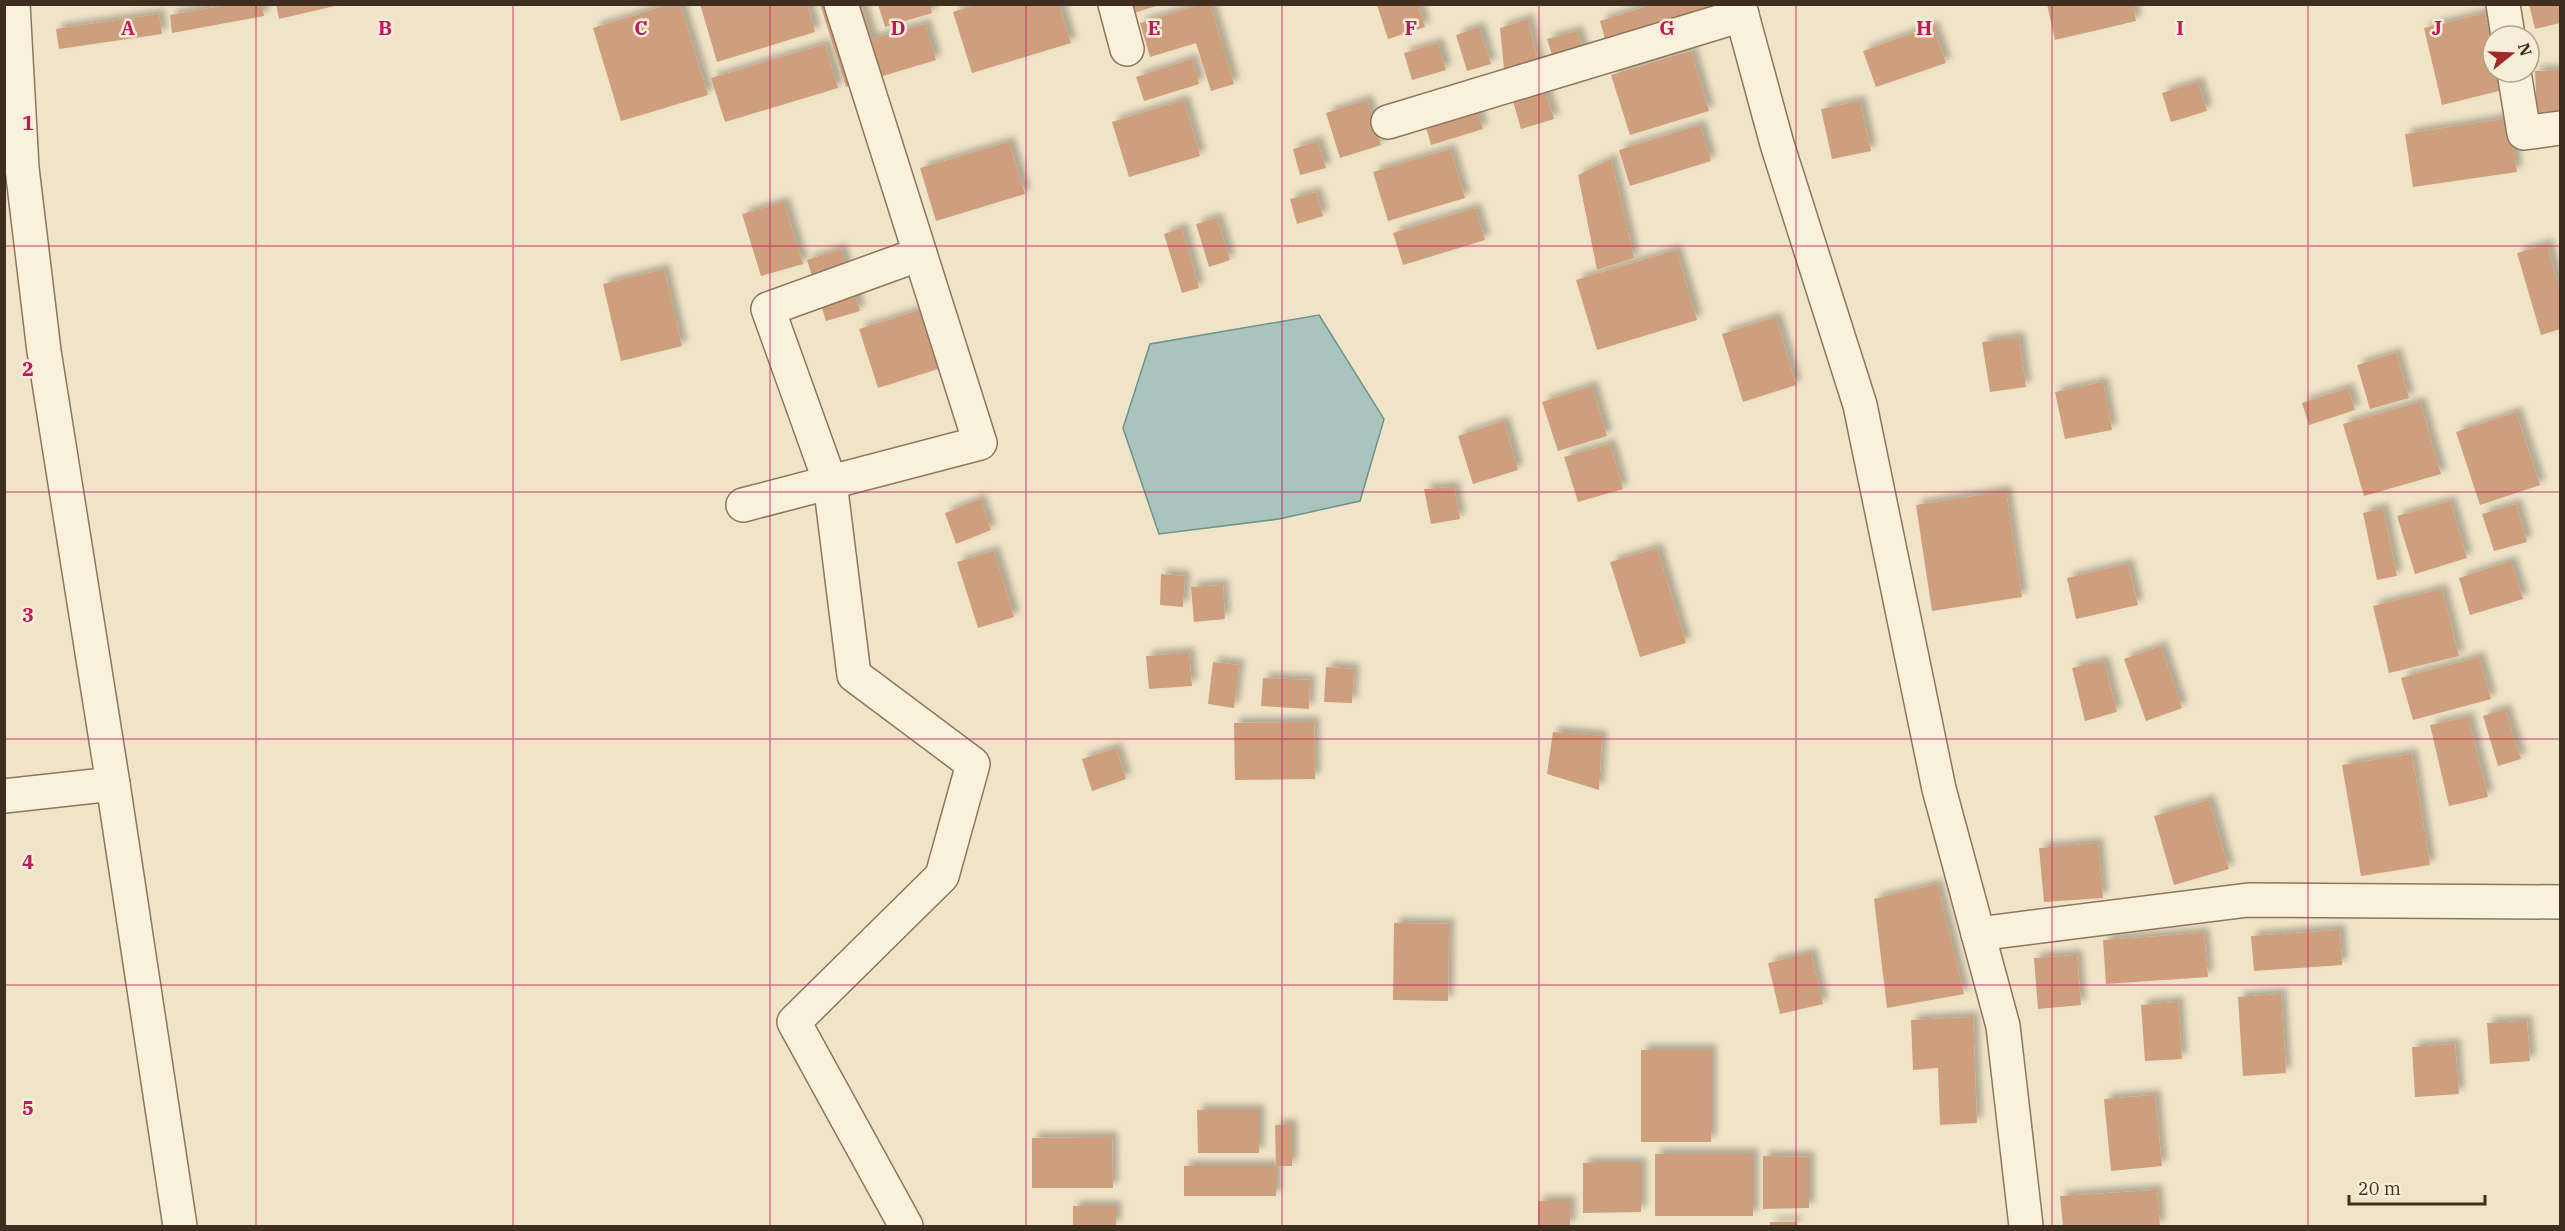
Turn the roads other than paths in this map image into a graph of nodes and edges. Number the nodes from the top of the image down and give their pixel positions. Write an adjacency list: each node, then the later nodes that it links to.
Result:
1 (13, 4): 14 (street)
2 (841, 4): 11 (street)
3 (1115, 4): 7 (street)
4 (2503, 4): 6 (street)
5 (1740, 10): 9 (street); 17 (street)
6 (2506, 24)
7 (1127, 49)
8 (2516, 84): 10 (street)
9 (1388, 122)
10 (2560, 128)
11 (920, 254): 12 (street); 12 (street)
12 (830, 482): 13 (street); 19 (street)
13 (742, 505)
14 (114, 784): 15 (street); 18 (street)
15 (4, 796)
16 (2560, 902): 17 (street)
17 (1978, 934): 20 (street)
18 (180, 1227)
19 (906, 1227)
20 (2026, 1227)

